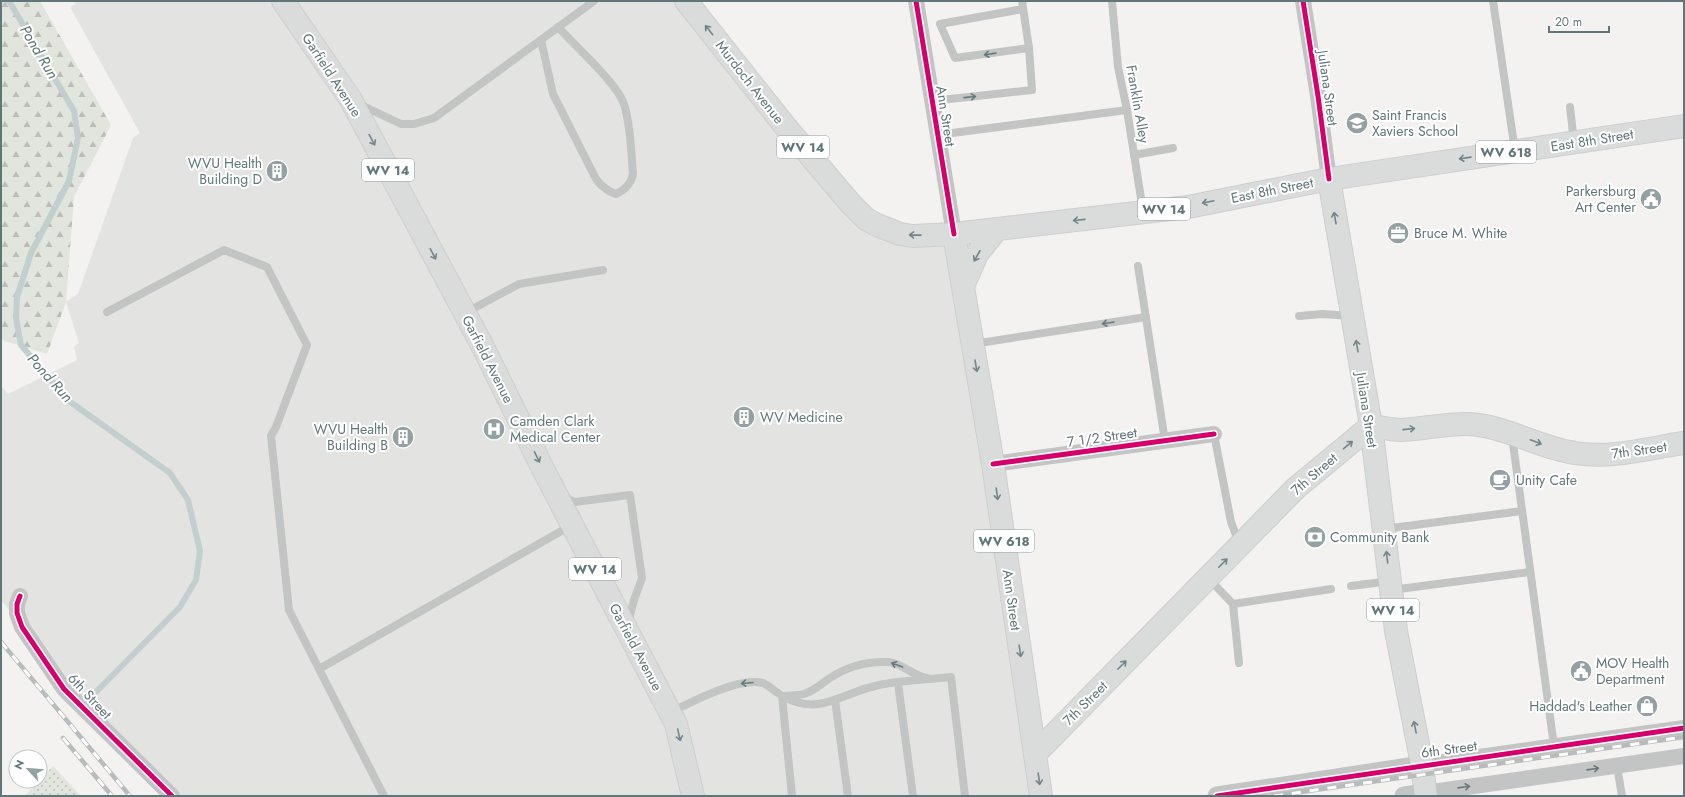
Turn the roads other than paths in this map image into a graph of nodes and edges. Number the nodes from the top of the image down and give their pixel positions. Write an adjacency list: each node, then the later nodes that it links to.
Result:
1 (283, 1): 12 (main road, Garfield Avenue / WV 14)
2 (594, 1): 9 (lane)
3 (686, 1): 25 (main road, Murdoch Avenue / WV 14, one-way to 3)
4 (916, 1): 13 (street, Ann Street)
5 (1112, 1): 15 (lane, Franklin Alley)
6 (1303, 1): 22 (street, Juliana Street)
7 (1493, 1): 20 (lane)
8 (1022, 5): 11 (lane); 11 (lane, one-way to 8)
9 (558, 27): 10 (lane); 10 (lane)
10 (541, 40): 12 (lane)
11 (1029, 48): 13 (lane, one-way to 11)
12 (351, 100): 30 (main road, Garfield Avenue / WV 14, one-way to 30)
13 (932, 101): 17 (street, Ann Street)
14 (1570, 107): 18 (lane)
15 (1127, 110): 17 (lane); 21 (lane, Franklin Alley)
16 (1684, 126): 18 (main road, East 8th Street / WV 618)
17 (937, 135): 25 (street, Ann Street)
18 (1575, 143): 20 (main road, East 8th Street / WV 618)
19 (1173, 148): 21 (lane)
20 (1515, 151): 22 (main road, East 8th Street / WV 618, one-way to 22)
21 (1134, 155): 23 (lane, Franklin Alley)
22 (1329, 179): 23 (main road, East 8th Street / WV 14, one-way to 23); 32 (main road, Juliana Street / WV 14, one-way to 22)
23 (1143, 211): 24 (main road, East 8th Street / WV 14, one-way to 24)
24 (996, 229): 25 (main road, East 8th Street / WV 14); 28 (main road, one-way to 28)
25 (954, 234): 28 (main road, Ann Street / WV 618)
26 (1138, 266): 33 (lane)
27 (603, 270): 30 (lane)
28 (963, 286): 34 (main road, Ann Street / WV 618)
29 (107, 312): 55 (lane)
30 (464, 313): 41 (main road, Garfield Avenue / WV 14, one-way to 41)
31 (1299, 316): 32 (lane)
32 (1352, 316): 35 (main road, Juliana Street / WV 14, one-way to 32)
33 (1146, 317): 34 (lane, one-way to 34); 38 (lane)
34 (972, 344): 40 (main road, Ann Street / WV 618, one-way to 40)
35 (1370, 426): 36 (main road, 7th Street, one-way to 36); 44 (main road, Juliana Street / WV 14); 45 (main road, 7th Street, one-way to 35)
36 (1511, 433): 39 (main road, 7th Street, one-way to 39); 42 (lane)
37 (1214, 434): 38 (street, 7 1/2 Street); 45 (lane)
38 (1165, 441): 40 (street, 7 1/2 Street)
39 (1684, 443)
40 (993, 464): 63 (main road, Ann Street / WV 618, one-way to 63)
41 (556, 494): 43 (main road, Garfield Avenue / WV 14); 53 (lane)
42 (1522, 510): 44 (lane); 46 (lane)
43 (573, 525): 53 (main road, Garfield Avenue / WV 14); 55 (lane)
44 (1383, 529): 48 (main road, Juliana Street / WV 14, one-way to 44)
45 (1240, 546): 47 (main road, 7th Street, one-way to 45)
46 (1530, 572): 48 (lane); 62 (lane)
47 (1208, 578): 52 (lane); 63 (main road, 7th Street, one-way to 47)
48 (1390, 585): 49 (lane); 65 (main road, Juliana Street / WV 14, one-way to 48)
49 (1351, 586)
50 (1331, 589): 52 (lane)
51 (20, 596): 70 (street, 6th Street)
52 (1233, 604): 54 (lane)
53 (628, 632): 60 (main road, Garfield Avenue / WV 14)
54 (1239, 663)
55 (319, 669): 71 (lane)
56 (932, 679): 57 (lane); 58 (lane, one-way to 58); 75 (lane)
57 (898, 683): 59 (lane); 74 (lane)
58 (782, 696): 59 (lane); 60 (lane, one-way to 60); 72 (lane)
59 (836, 700): 73 (lane)
60 (671, 712): 68 (main road, Garfield Avenue / WV 14, one-way to 68)
61 (1684, 728): 62 (street, 6th Street)
62 (1554, 746): 65 (street, 6th Street)
63 (1036, 753): 76 (main road, Ann Street / WV 618, one-way to 76)
64 (1684, 756): 66 (street)
65 (1422, 765): 67 (main road, Juliana Street / WV 14); 69 (street, 6th Street)
66 (1617, 766): 67 (street, one-way to 66); 78 (lane)
67 (1426, 794): 77 (street)
68 (694, 795)
69 (1227, 795)
70 (172, 796)
71 (384, 796)
72 (792, 796)
73 (848, 796)
74 (913, 796)
75 (964, 796)
76 (1041, 796)
77 (1404, 796)
78 (1622, 796)

